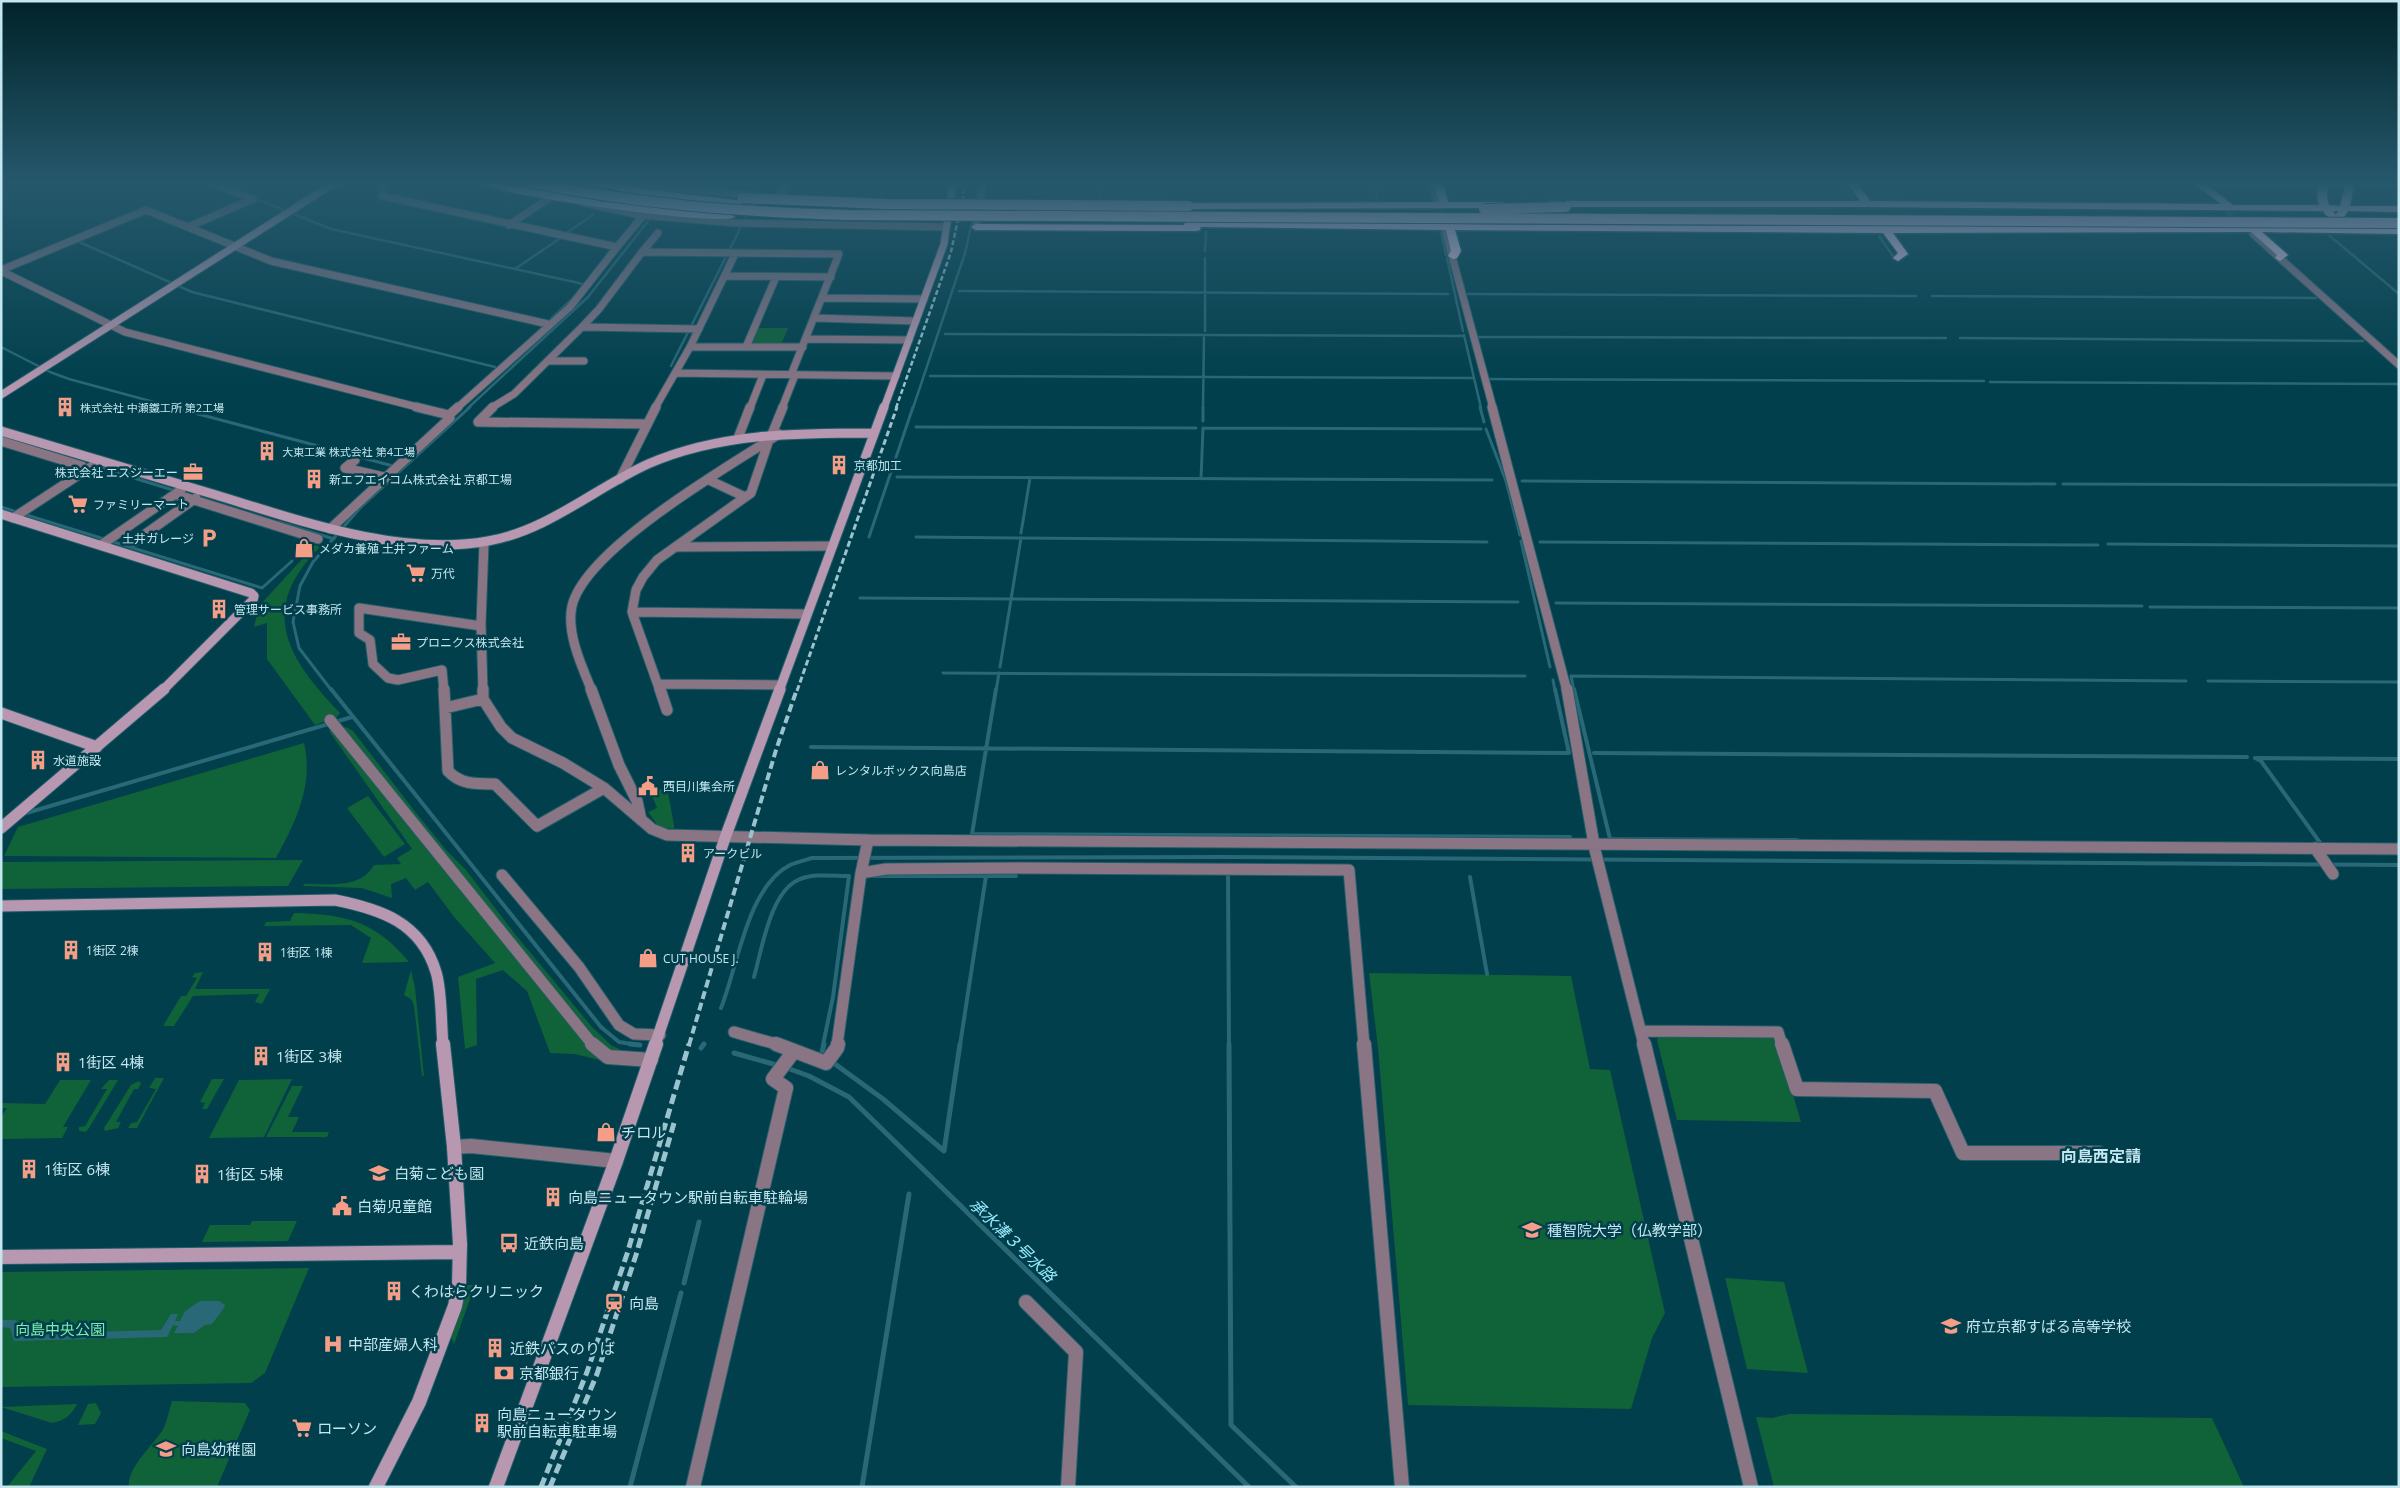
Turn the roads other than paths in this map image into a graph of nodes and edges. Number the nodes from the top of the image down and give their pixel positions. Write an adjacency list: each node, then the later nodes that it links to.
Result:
1 (46, 251): 14 (street)
2 (227, 251): 22 (street)
3 (246, 251): 23 (street)
4 (614, 251): 23 (street)
5 (941, 251): 19 (street)
6 (1456, 251): 11 (highway)
7 (1901, 251): 12 (highway)
8 (2278, 251): 13 (highway)
9 (642, 252): 10 (street); 24 (street)
10 (735, 254): 15 (street); 17 (street)
11 (1453, 256): 81 (street)
12 (1898, 258)
13 (2280, 258): 33 (street)
14 (1, 270): 22 (street)
15 (724, 276): 16 (street); 25 (street)
16 (776, 277): 17 (street); 29 (street)
17 (830, 277): 18 (street)
18 (822, 298): 19 (street); 20 (street)
19 (924, 299): 21 (street)
20 (814, 318): 21 (street); 26 (street)
21 (916, 320): 27 (street)
22 (113, 324): 38 (street); 39 (street)
23 (548, 324): 39 (street)
24 (582, 328): 25 (street); 31 (street)
25 (697, 329): 28 (street)
26 (806, 339): 27 (street); 30 (street)
27 (909, 340): 37 (street)
28 (690, 347): 29 (street); 34 (street)
29 (746, 347): 30 (street)
30 (803, 348): 36 (street)
31 (548, 361): 32 (street); 40 (street)
32 (584, 361)
33 (2399, 365)
34 (675, 373): 35 (street); 40 (street)
35 (763, 375): 36 (street); 44 (street)
36 (793, 375): 37 (street); 43 (street)
37 (896, 376): 42 (street)
38 (1, 395)
39 (449, 416): 50 (street)
40 (646, 424): 51 (street)
41 (1, 431): 46 (street)
42 (873, 433): 43 (street); 63 (street)
43 (773, 436): 44 (street); 52 (street); 64 (street)
44 (738, 438): 51 (street)
45 (1, 441): 46 (street)
46 (23, 445): 47 (street); 47 (street)
47 (42, 450): 49 (street); 49 (street)
48 (356, 460): 50 (street)
49 (91, 465): 53 (street); 57 (street)
50 (386, 474): 58 (street)
51 (620, 479): 61 (street)
52 (709, 480): 55 (street); 77 (street)
53 (181, 490): 54 (street); 54 (street); 62 (street)
54 (198, 496): 58 (street); 59 (street); 60 (street)
55 (743, 496)
56 (1, 514): 57 (street)
57 (13, 517): 62 (street)
58 (332, 530): 61 (street)
59 (318, 539)
60 (134, 542)
61 (484, 543): 67 (street)
62 (102, 545): 75 (street)
63 (832, 546): 64 (street); 66 (street)
64 (675, 547): 65 (street)
65 (632, 612): 66 (street); 68 (street)
66 (807, 614): 69 (street)
67 (481, 626): 70 (street); 71 (street)
68 (658, 684): 69 (street); 72 (street)
69 (781, 685): 79 (street)
70 (483, 699): 71 (street); 76 (street)
71 (445, 708): 76 (street)
72 (667, 710)
73 (1, 713): 75 (street)
74 (330, 720): 92 (street)
75 (97, 747): 78 (street)
76 (604, 788): 77 (street)
77 (641, 820): 79 (street)
78 (5, 825)
79 (725, 838): 80 (street); 90 (street)
80 (868, 840): 81 (street); 84 (street)
81 (1595, 846): 82 (street); 88 (street)
82 (2316, 849): 83 (street); 86 (street)
83 (2399, 849)
84 (862, 870): 91 (street); 103 (street)
85 (502, 874): 90 (street)
86 (2333, 874)
87 (1, 906): 93 (street)
88 (1641, 1031): 94 (street); 104 (street)
89 (734, 1032): 91 (street)
90 (659, 1036): 92 (street)
91 (792, 1053): 101 (street)
92 (651, 1060): 95 (street)
93 (454, 1147): 95 (street); 96 (street)
94 (2099, 1153)
95 (616, 1162): 100 (street)
96 (460, 1252): 97 (street); 99 (street)
97 (1, 1257)
98 (1026, 1302): 102 (street)
99 (376, 1487)
100 (496, 1487)
101 (694, 1487)
102 (1068, 1487)
103 (1402, 1487)
104 (1751, 1487)

